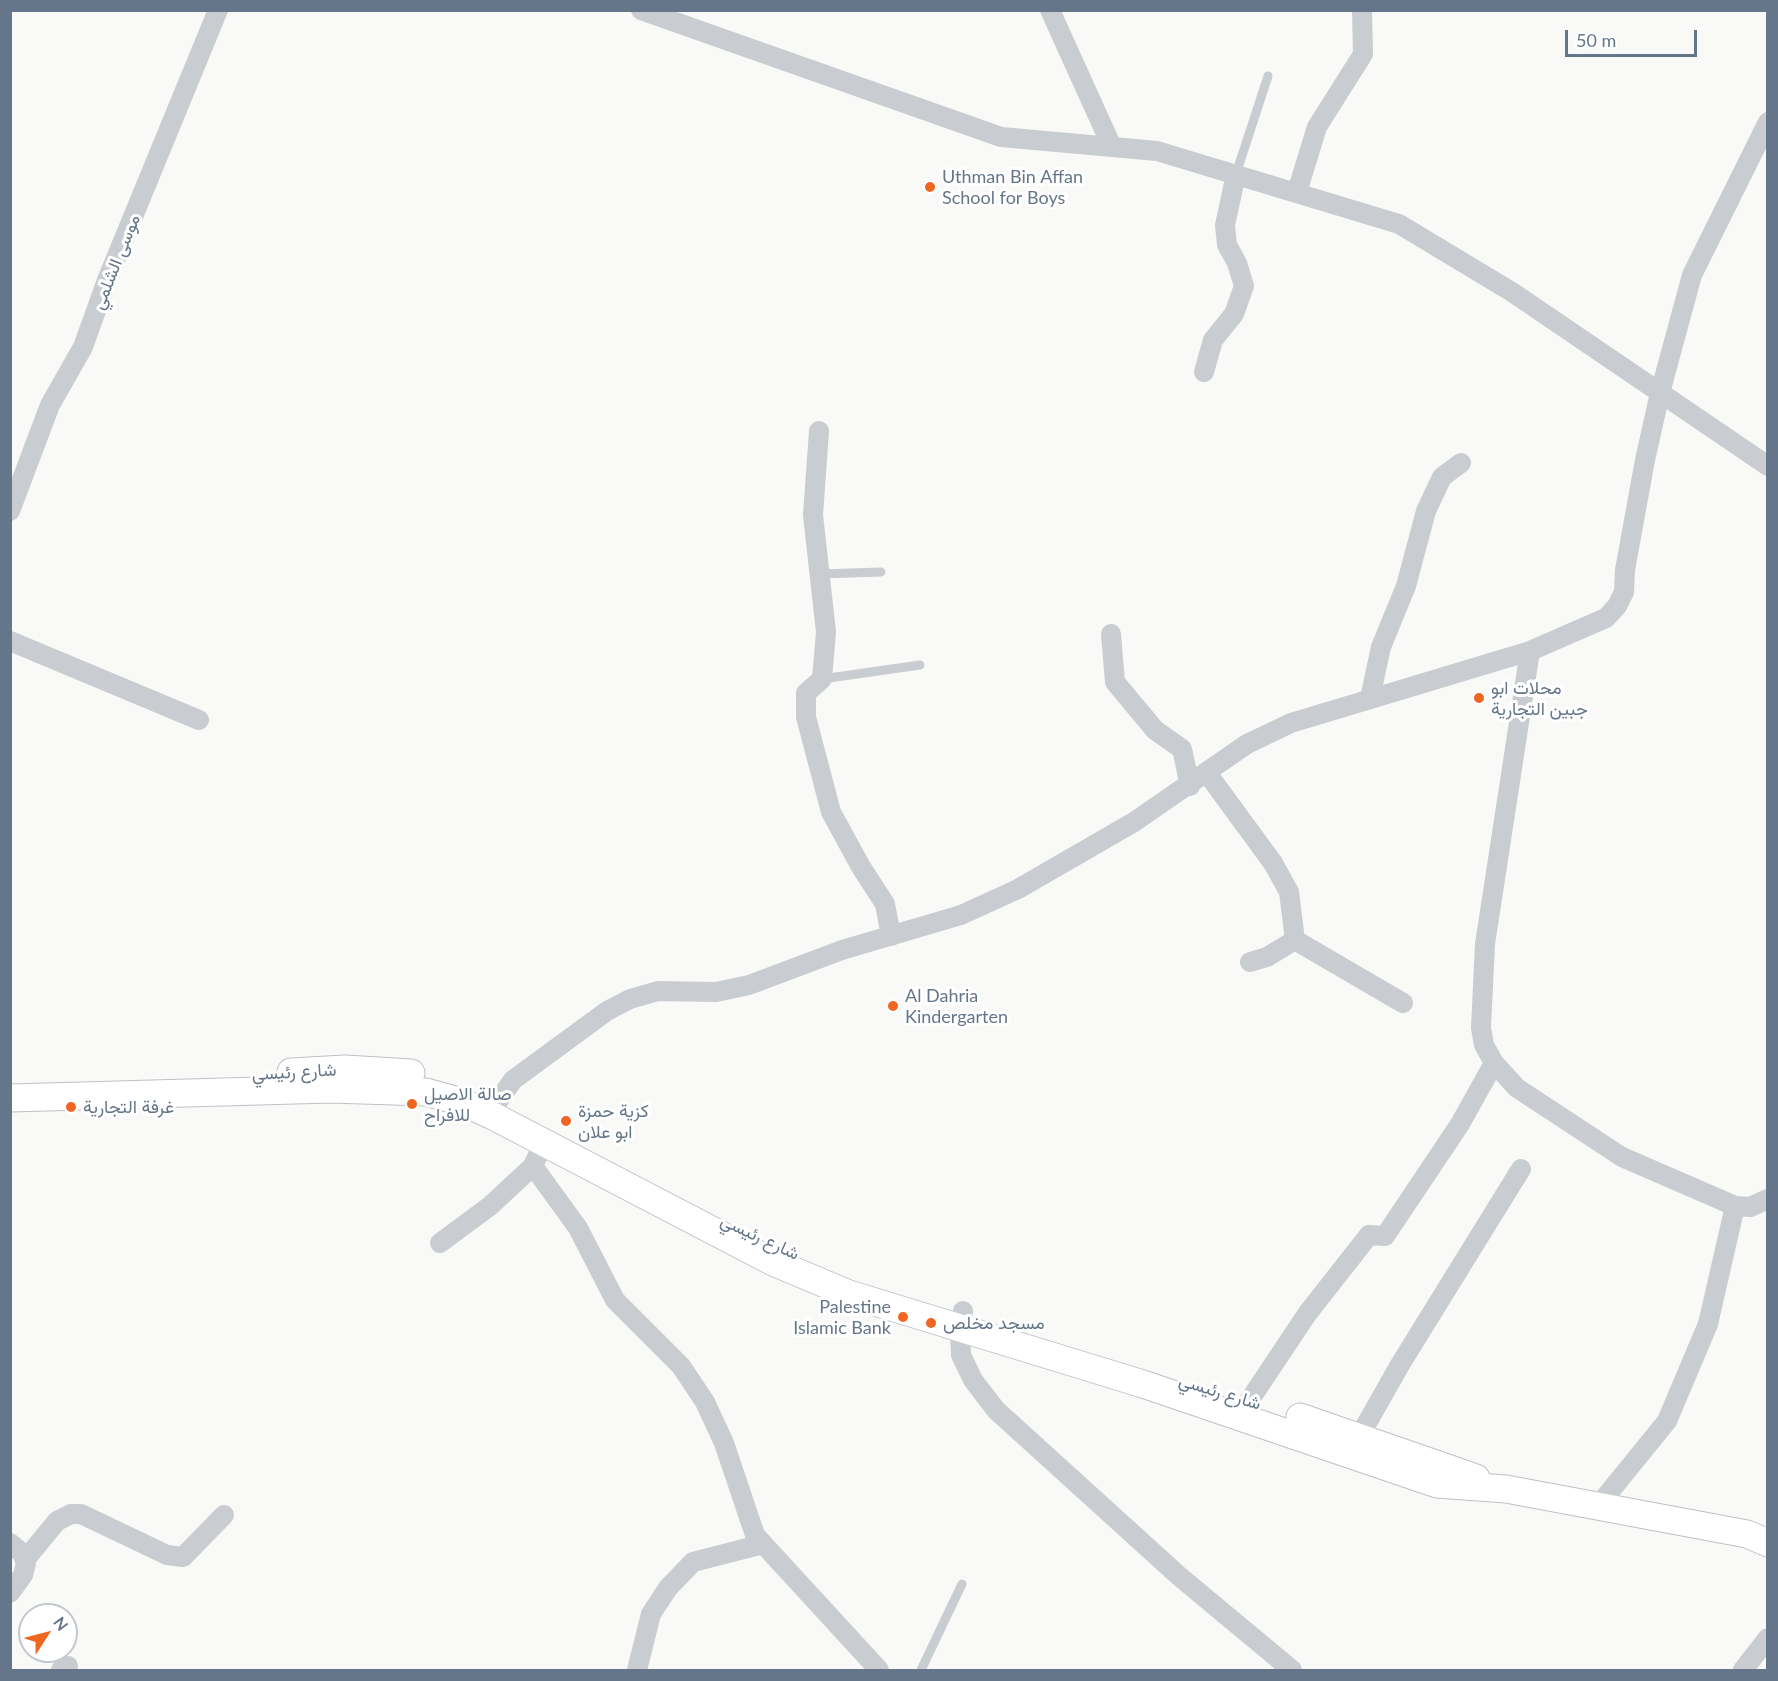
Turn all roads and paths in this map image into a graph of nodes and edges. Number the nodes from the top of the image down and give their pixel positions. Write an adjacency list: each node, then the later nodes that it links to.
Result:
1 (218, 10): 15 (street, موسى الشلمي)
2 (641, 10): 7 (street)
3 (1050, 10): 7 (street)
4 (1362, 10): 9 (street)
5 (1268, 75): 8 (lane)
6 (1767, 122): 11 (street)
7 (1112, 147): 8 (street)
8 (1236, 174): 9 (street); 10 (street)
9 (1298, 192): 11 (street)
10 (1204, 372)
11 (1660, 393): 14 (street); 20 (street)
12 (819, 431): 17 (street)
13 (1461, 463): 23 (street)
14 (1767, 466)
15 (10, 511)
16 (880, 572): 17 (lane)
17 (820, 574): 22 (street)
18 (1111, 633): 26 (street)
19 (10, 640): 24 (street)
20 (1530, 651): 23 (street); 31 (street)
21 (920, 665): 22 (lane)
22 (822, 679): 27 (street)
23 (1370, 698): 25 (street)
24 (199, 720)
25 (1207, 773): 26 (street); 28 (street)
26 (1190, 786): 27 (street)
27 (891, 936): 34 (street)
28 (1295, 939): 29 (street); 30 (street)
29 (1250, 962)
30 (1403, 1003)
31 (1494, 1063): 39 (street); 42 (street)
32 (10, 1081): 34 (main road, شارع رئيسي)
33 (10, 1098): 34 (main road, شارع رئيسي)
34 (495, 1110): 35 (main road, شارع رئيسي)
35 (542, 1134): 36 (street); 41 (main road, شارع رئيسي)
36 (533, 1166): 40 (street); 48 (street)
37 (1521, 1169): 43 (street)
38 (1767, 1199): 39 (street)
39 (1735, 1206): 44 (street)
40 (440, 1243)
41 (961, 1320): 42 (main road, شارع رئيسي); 43 (main road, شارع رئيسي); 56 (street)
42 (1249, 1401): 43 (main road, شارع رئيسي)
43 (1357, 1447): 44 (main road, شارع رئيسي)
44 (1598, 1506): 46 (main road, شارع رئيسي)
45 (225, 1515): 49 (street)
46 (1761, 1537)
47 (10, 1543): 49 (street)
48 (763, 1544): 53 (street); 54 (street)
49 (26, 1560): 51 (street)
50 (962, 1584): 55 (lane)
51 (10, 1593)
52 (1767, 1638): 57 (street)
53 (873, 1669)
54 (637, 1671)
55 (921, 1671)
56 (1292, 1671)
57 (1743, 1671)

